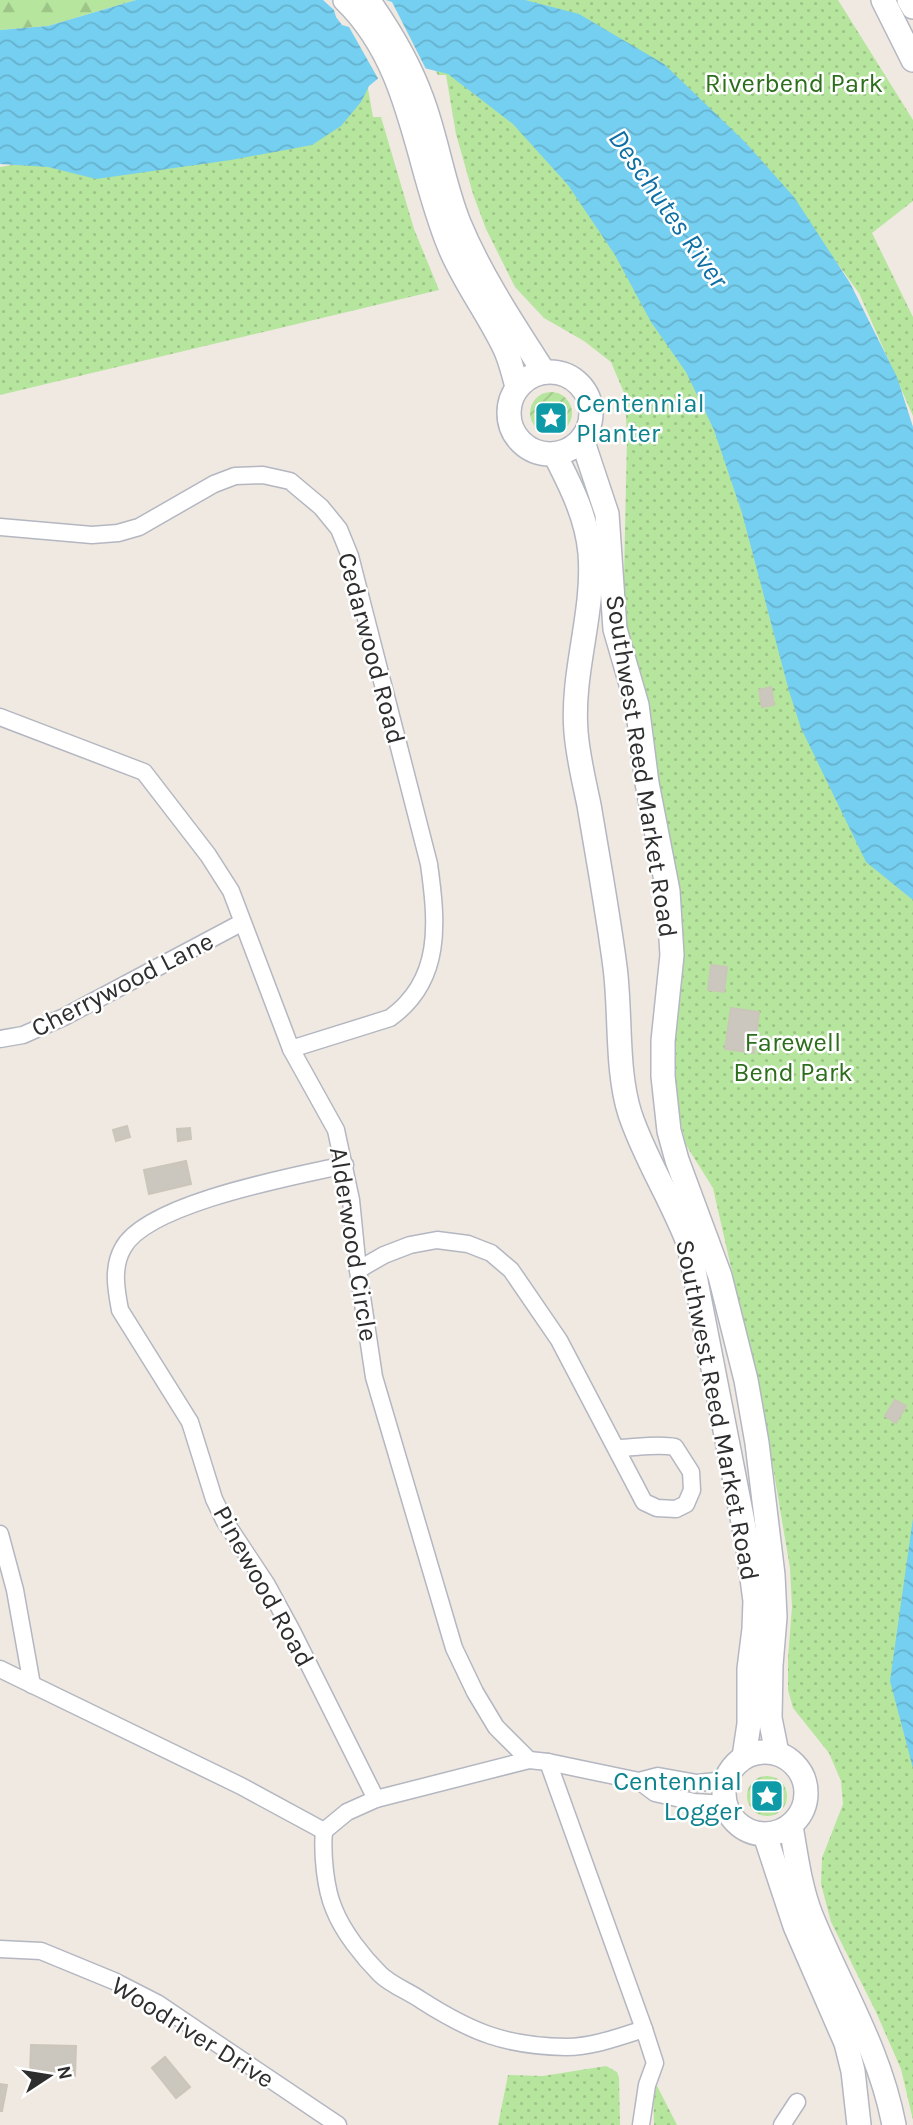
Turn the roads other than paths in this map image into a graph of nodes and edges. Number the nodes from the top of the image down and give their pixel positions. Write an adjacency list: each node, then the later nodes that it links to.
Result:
1 (345, 0): 7 (main road)
2 (369, 0): 7 (main road)
3 (883, 0): 6 (main road)
4 (909, 0): 5 (main road)
5 (913, 7)
6 (913, 60)
7 (449, 220): 8 (main road); 9 (main road)
8 (544, 372): 9 (main road); 10 (main road)
9 (517, 387): 11 (main road)
10 (582, 439): 11 (main road); 23 (main road, Southwest Reed Market Road)
11 (555, 454): 24 (main road, Southwest Reed Market Road)
12 (0, 527): 16 (street, Cedarwood Road)
13 (0, 717): 14 (street, Alderwood Circle)
14 (242, 923): 15 (street, Cherrywood Lane); 16 (street, Alderwood Circle)
15 (0, 1039)
16 (291, 1049): 17 (street, Alderwood Circle)
17 (345, 1165): 18 (street, Alderwood Circle); 29 (street, Pinewood Road)
18 (358, 1270): 19 (street); 25 (street, Alderwood Circle)
19 (616, 1448): 19 (street)
20 (0, 1534): 22 (street)
21 (0, 1669): 22 (street)
22 (32, 1685): 32 (street)
23 (777, 1753): 24 (main road); 31 (main road)
24 (744, 1757): 27 (main road, Southwest Reed Market Road)
25 (529, 1760): 26 (street); 29 (street)
26 (548, 1762): 28 (street); 35 (street)
27 (726, 1780): 28 (street); 30 (main road)
28 (639, 1781): 30 (street)
29 (376, 1799): 32 (street)
30 (725, 1804): 33 (main road)
31 (791, 1826): 33 (main road); 41 (main road)
32 (324, 1830): 35 (street)
33 (765, 1835): 40 (main road)
34 (0, 1950): 37 (street, Woodriver Drive)
35 (644, 2029): 38 (street)
36 (797, 2102): 39 (street)
37 (338, 2125)
38 (641, 2125)
39 (782, 2125)
40 (859, 2125)
41 (894, 2125)

